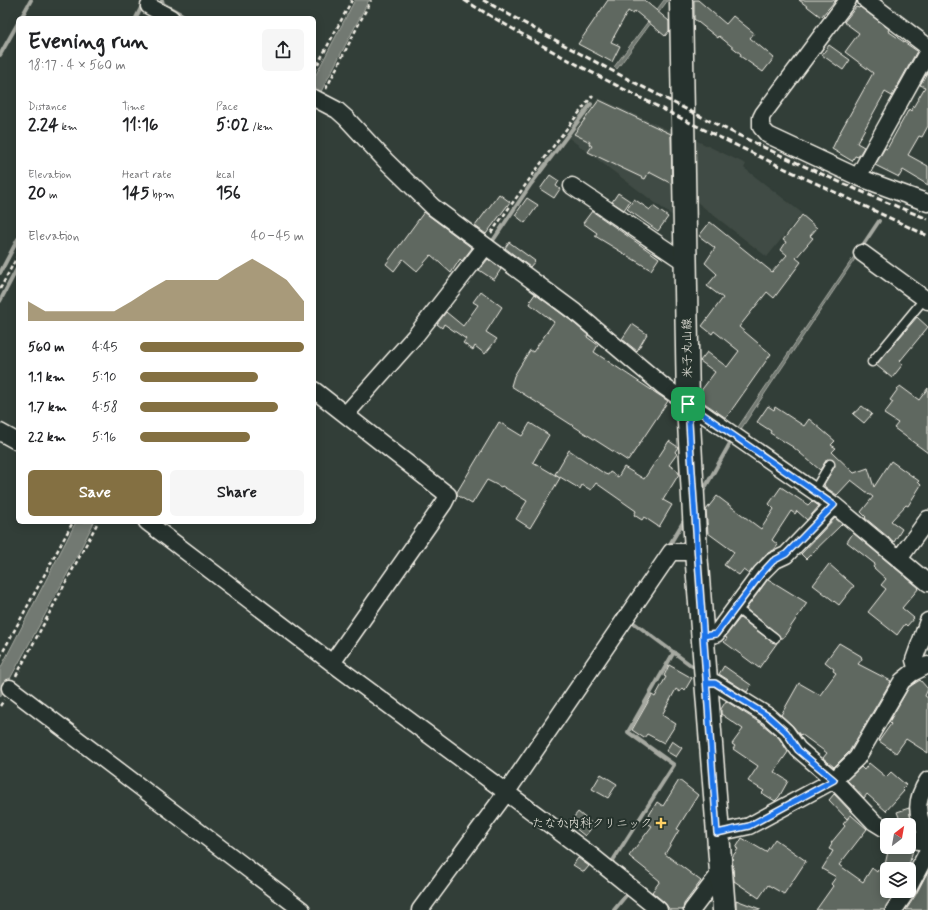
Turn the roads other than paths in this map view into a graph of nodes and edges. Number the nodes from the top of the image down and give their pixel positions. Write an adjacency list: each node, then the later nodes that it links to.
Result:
1 (681, 0): 14 (main road, 米子丸山線)
2 (848, 0): 9 (street)
3 (866, 0): 6 (street)
4 (149, 6): 5 (street)
5 (167, 16)
6 (928, 47)
7 (928, 51): 9 (street)
8 (317, 100): 12 (street)
9 (858, 177): 11 (street)
10 (572, 186): 14 (street)
11 (928, 203)
12 (484, 246): 18 (street); 19 (street)
13 (862, 252): 15 (street)
14 (686, 263): 18 (main road, 米子丸山線)
15 (926, 300): 16 (lane)
16 (872, 362)
17 (316, 392): 19 (street)
18 (688, 404): 23 (street); 27 (main road, 米子丸山線)
19 (346, 414): 34 (street)
20 (0, 432): 21 (street)
21 (16, 441)
22 (830, 464): 23 (lane)
23 (814, 491): 24 (street)
24 (834, 505): 28 (street); 30 (street)
25 (928, 519): 28 (street)
26 (150, 524): 34 (street)
27 (696, 552): 32 (main road, 米子丸山線); 40 (street)
28 (899, 559): 29 (street)
29 (928, 583)
30 (736, 608): 32 (street); 33 (lane)
31 (928, 621): 35 (street)
32 (703, 636): 36 (main road, 米子丸山線)
33 (775, 638)
34 (332, 663): 40 (street)
35 (922, 667): 38 (street)
36 (707, 683): 38 (street); 42 (main road, 米子丸山線)
37 (10, 688): 50 (street)
38 (834, 780): 41 (street); 42 (street)
39 (928, 780): 43 (street)
40 (506, 793): 51 (street); 52 (street)
41 (880, 826)
42 (717, 833): 47 (main road, 米子丸山線)
43 (928, 835)
44 (928, 838): 45 (street)
45 (916, 841)
46 (928, 851): 48 (street)
47 (720, 874): 53 (street); 54 (main road, 米子丸山線)
48 (916, 874)
49 (902, 898): 55 (street)
50 (302, 910)
51 (420, 910)
52 (659, 910)
53 (692, 910)
54 (724, 910)
55 (894, 910)

